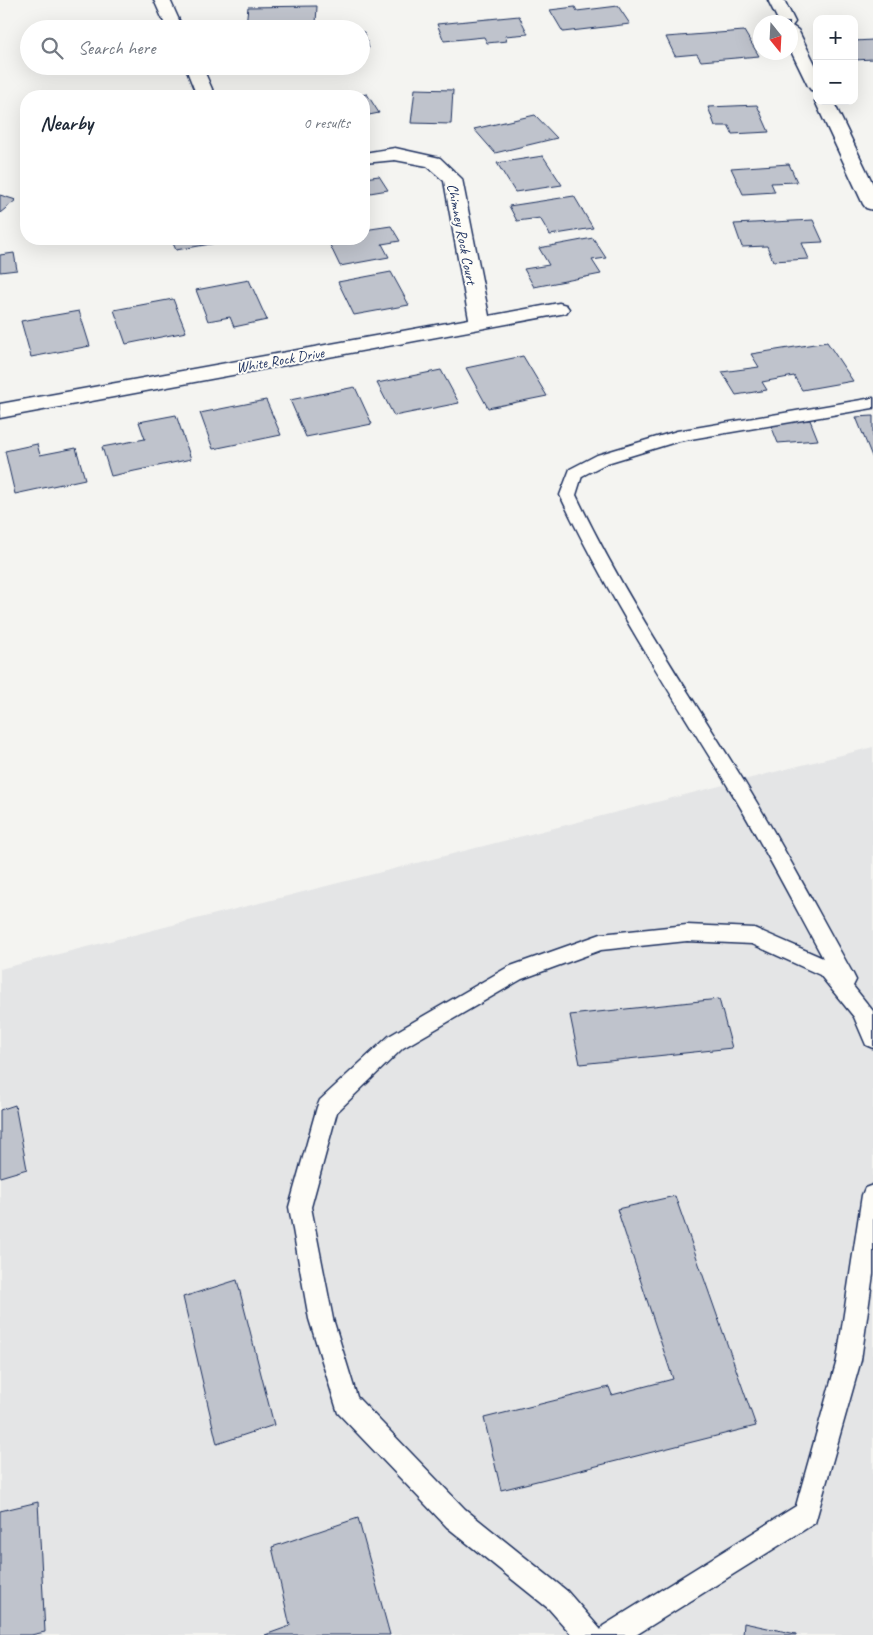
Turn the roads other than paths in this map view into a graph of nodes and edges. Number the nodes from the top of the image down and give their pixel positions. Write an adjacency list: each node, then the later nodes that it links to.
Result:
1 (162, 0): 4 (street)
2 (776, 0): 3 (street)
3 (784, 15)
4 (172, 20)
5 (798, 47): 7 (street)
6 (197, 75): 8 (street)
7 (813, 78)
8 (203, 90)
9 (826, 105): 11 (street)
10 (370, 157): 13 (street, Chimney Rock Court)
11 (873, 204)
12 (559, 309): 13 (street, White Rock Drive)
13 (480, 324): 15 (street, White Rock Drive)
14 (873, 403): 16 (lane)
15 (0, 411)
16 (863, 1012): 17 (lane); 19 (lane)
17 (873, 1039)
18 (873, 1195): 20 (lane)
19 (590, 1635)
20 (612, 1635)

